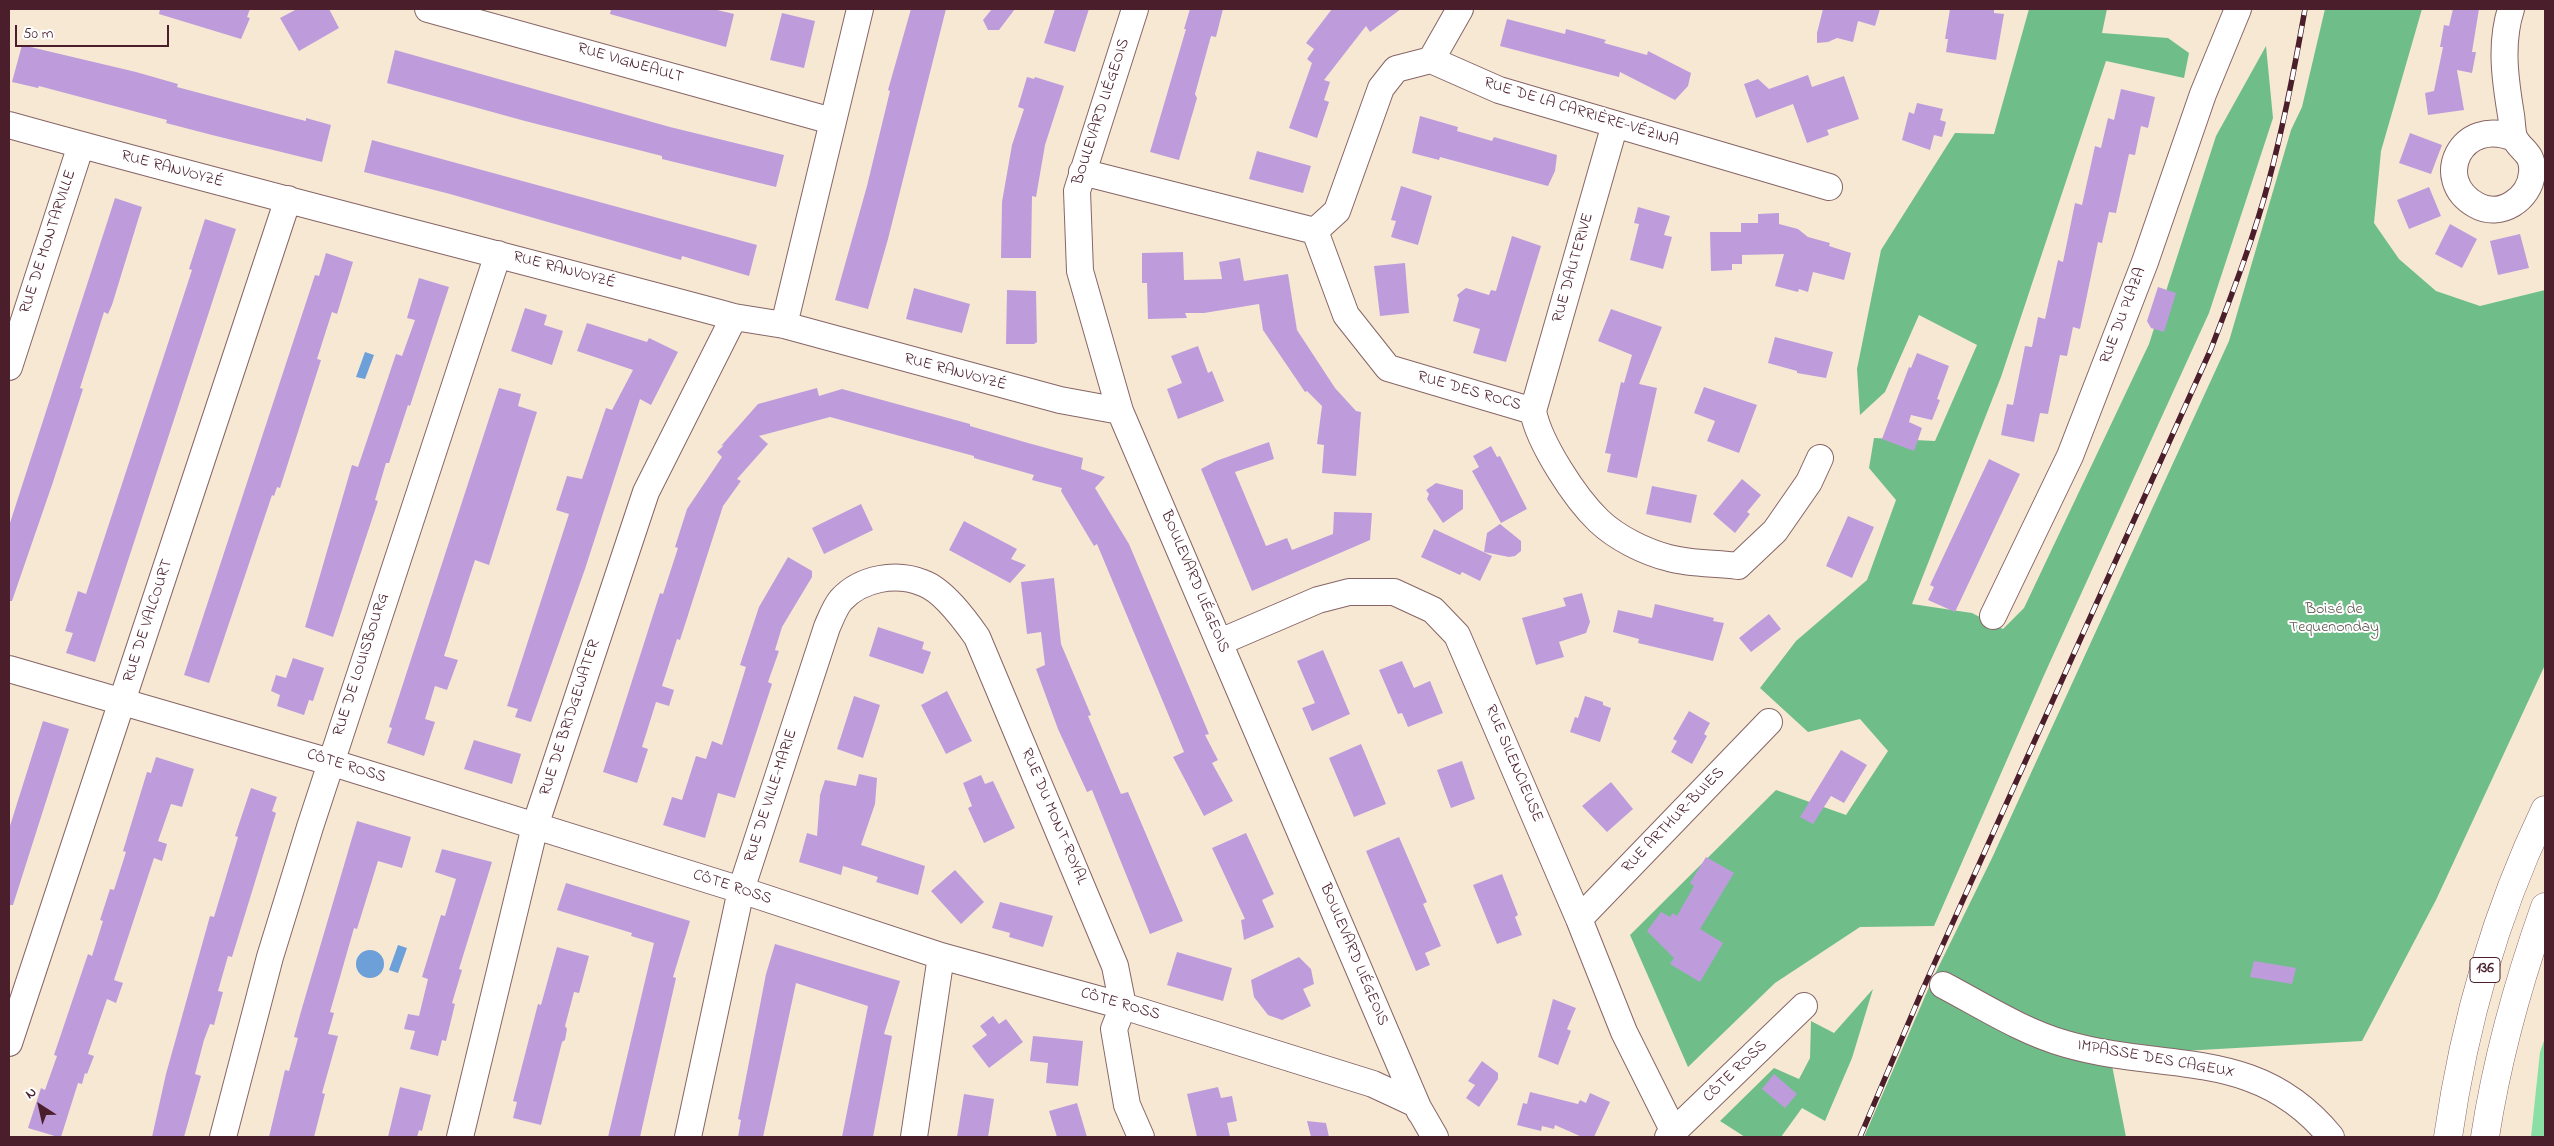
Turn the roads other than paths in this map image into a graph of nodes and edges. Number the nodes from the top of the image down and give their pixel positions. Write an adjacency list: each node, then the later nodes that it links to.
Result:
1 (428, 9): 8 (street, RUE VIGNEAULT)
2 (860, 9): 8 (street)
3 (1135, 9): 13 (street, BOULEVARD LIÉGEOIS)
4 (1460, 9): 7 (street)
5 (2238, 9): 25 (street, RUE DU PLAZA)
6 (2511, 9): 12 (street)
7 (1431, 60): 9 (street, RUE DE LA CARRIÈRE-VÉZINA); 16 (street)
8 (832, 121): 19 (street)
9 (1615, 124): 14 (street, RUE DE LA CARRIÈRE-VÉZINA); 22 (street, RUE DAUTERIVE)
10 (9, 125): 11 (street, RUE RANVOYZÉ)
11 (81, 145): 15 (street, RUE RANVOYZÉ); 20 (street, RUE DE MONTARVILLE)
12 (2529, 149)
13 (1082, 172): 16 (street); 21 (street, BOULEVARD LIÉGEOIS)
14 (1830, 187)
15 (288, 199): 17 (street, RUE RANVOYZÉ); 28 (street, RUE DE VALCOURT)
16 (1315, 231): 22 (street, RUE DES ROCS)
17 (498, 254): 18 (street, RUE RANVOYZÉ); 30 (street, RUE DE LOUISBOURG)
18 (734, 317): 19 (street, RUE RANVOYZÉ); 32 (street, RUE DE BRIDGEWATER)
19 (784, 325): 21 (street, RUE RANVOYZÉ)
20 (9, 367)
21 (1120, 411): 26 (street, BOULEVARD LIÉGEOIS)
22 (1533, 411): 23 (street, RUE DES ROCS)
23 (1820, 458)
24 (859, 584): 33 (street, RUE DE VILLE-MARIE); 38 (street, RUE DU MONT-ROYAL)
25 (1993, 616)
26 (1220, 642): 35 (street, RUE SILENCIEUSE); 41 (street, BOULEVARD LIÉGEOIS)
27 (9, 669): 28 (street, CÔTE ROSS)
28 (123, 701): 30 (street, CÔTE ROSS); 40 (street, RUE DE VALCOURT)
29 (1769, 722): 35 (street, RUE ARTHUR-BUIES)
30 (330, 762): 32 (street, CÔTE ROSS); 43 (street, RUE DE LOUISBOURG)
31 (2545, 810): 51 (main road, 136)
32 (536, 826): 33 (street, CÔTE ROSS); 44 (street, RUE DE BRIDGEWATER)
33 (741, 890): 36 (street, CÔTE ROSS); 45 (street, RUE DE VILLE-MARIE)
34 (2545, 907): 52 (main road, 136)
35 (1579, 920): 42 (street, RUE SILENCIEUSE)
36 (941, 956): 38 (street, CÔTE ROSS); 46 (street)
37 (1943, 985): 50 (street, IMPASSE DES CAGEUX)
38 (1123, 1006): 41 (street, CÔTE ROSS); 47 (street)
39 (1804, 1006): 42 (street, CÔTE ROSS)
40 (9, 1042)
41 (1416, 1104): 48 (street, BOULEVARD LIÉGEOIS); 49 (street)
42 (1671, 1135)
43 (223, 1137)
44 (460, 1137)
45 (688, 1137)
46 (914, 1137)
47 (1140, 1137)
48 (1430, 1137)
49 (1435, 1137)
50 (2331, 1137)
51 (2448, 1137)
52 (2485, 1137)

